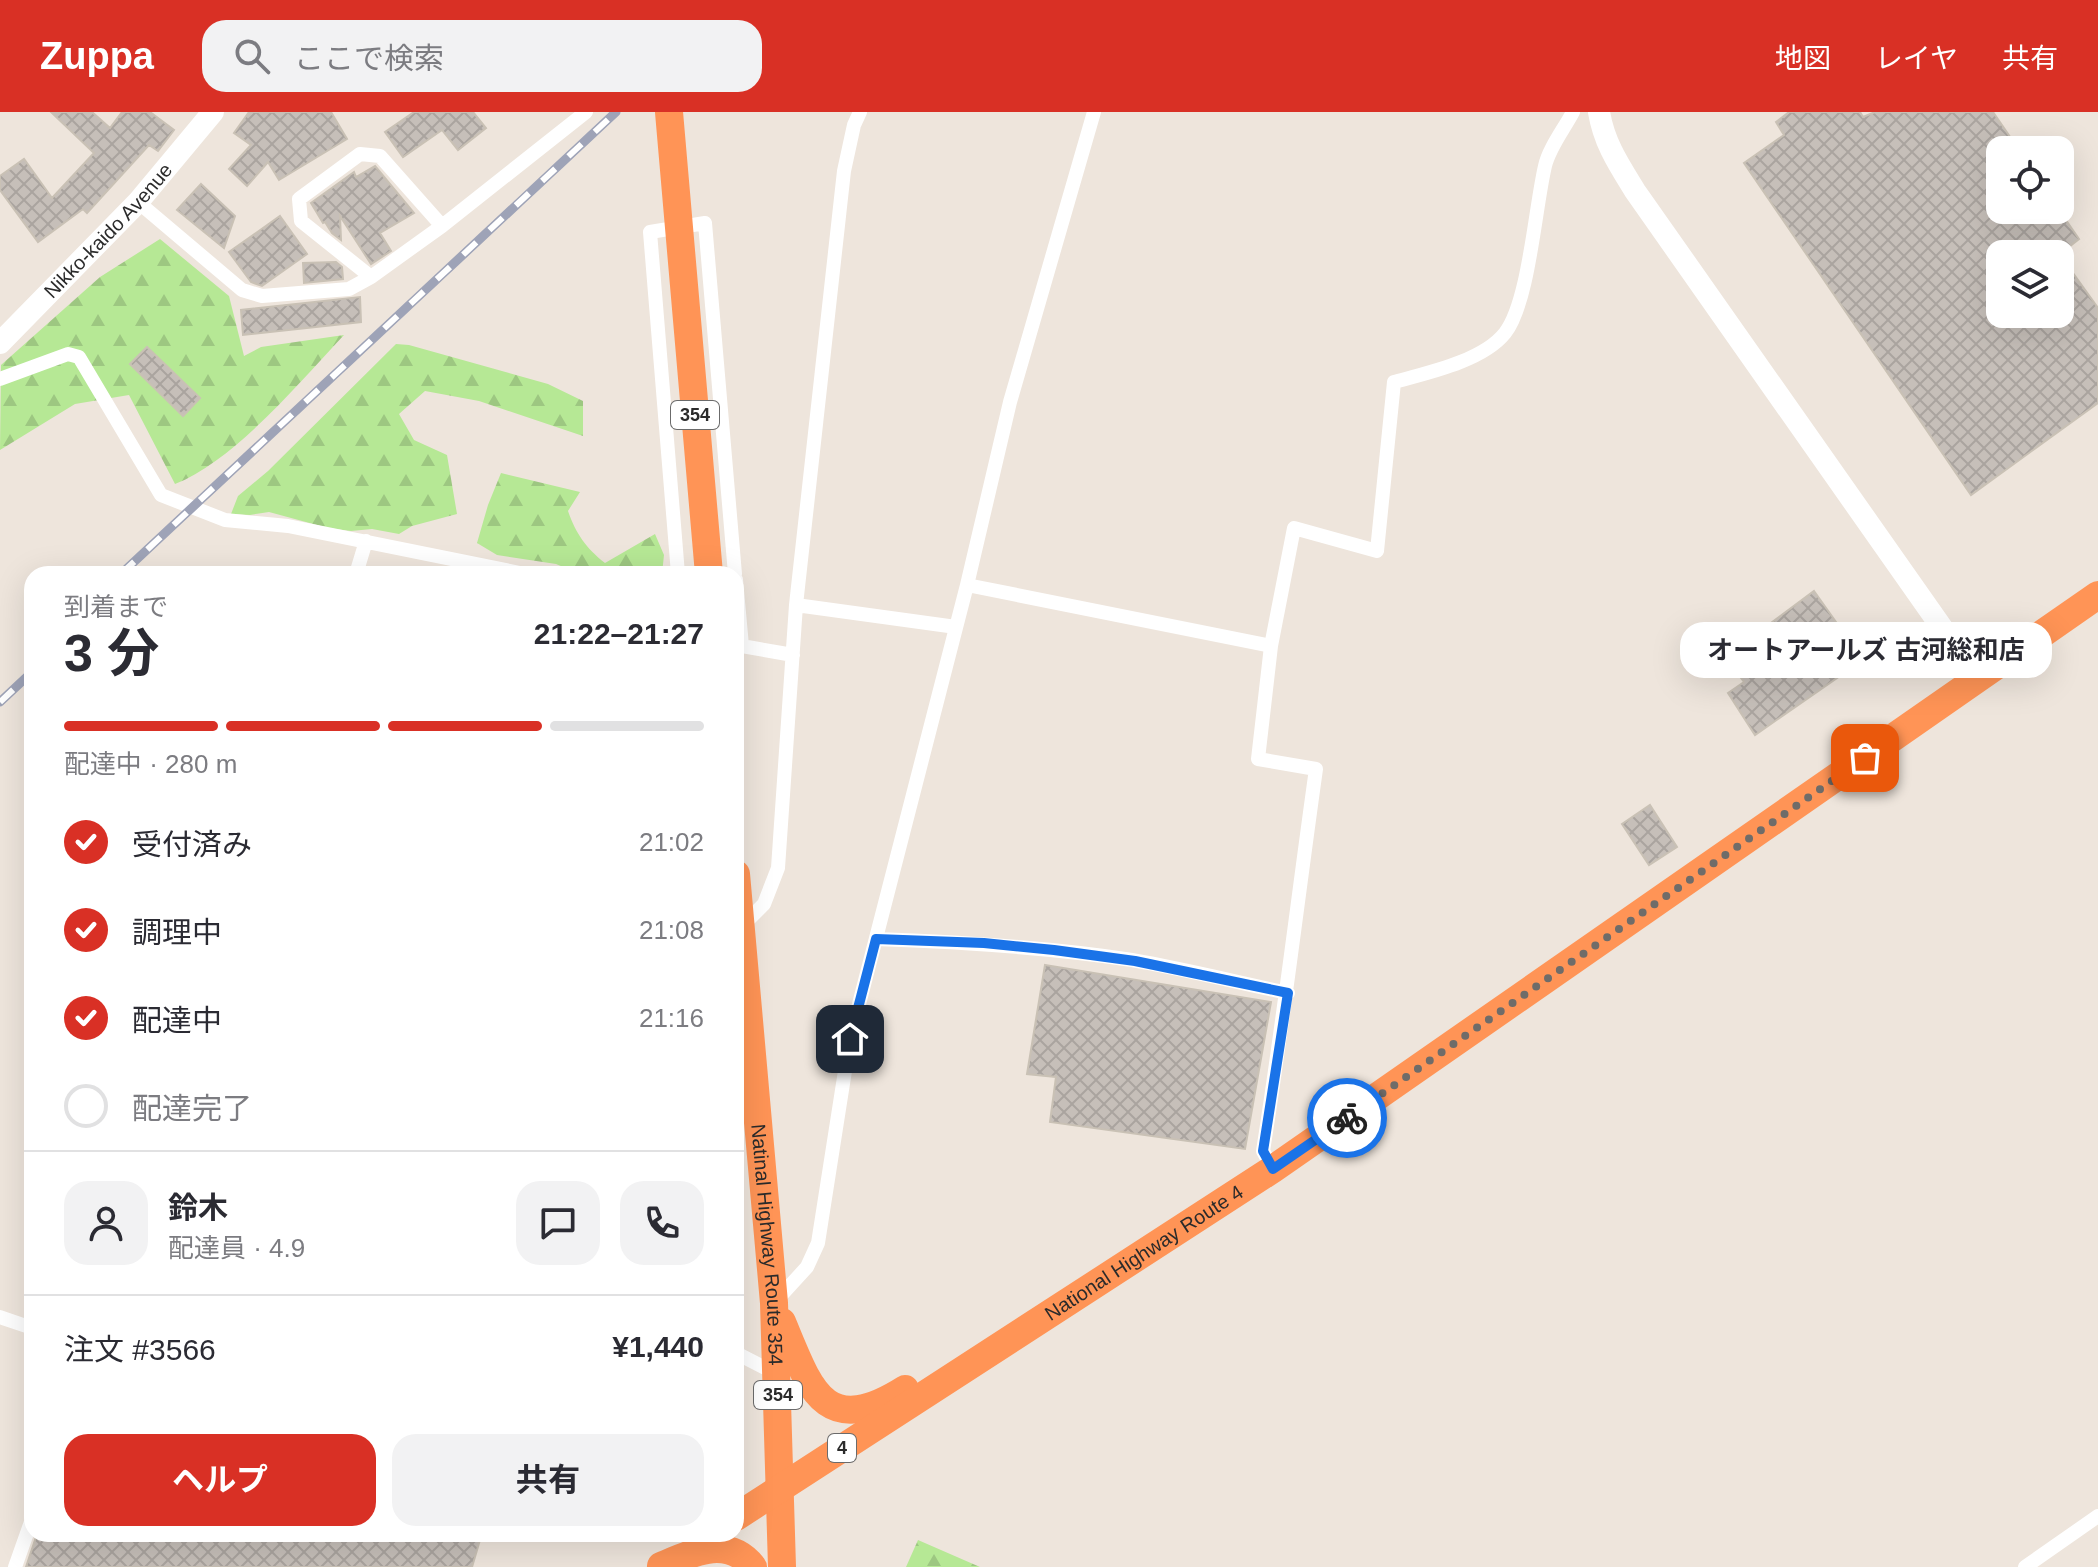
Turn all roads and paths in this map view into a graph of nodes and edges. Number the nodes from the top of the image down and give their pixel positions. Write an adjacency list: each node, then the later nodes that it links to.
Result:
1 (213, 112): 8 (street, Nikko-kaido Avenue)
2 (586, 112): 9 (street)
3 (669, 112): 17 (highway, 354)
4 (860, 112): 21 (street)
5 (1094, 112): 19 (street)
6 (1573, 112): 23 (street)
7 (1599, 112): 26 (street)
8 (138, 202): 10 (street); 11 (street, Nikko-kaido Avenue)
9 (442, 226): 10 (street); 10 (street)
10 (371, 277)
11 (0, 343)
12 (0, 379): 13 (street)
13 (366, 541): 14 (street); 15 (street)
14 (358, 566)
15 (486, 566)
16 (677, 566): 18 (street)
17 (708, 566)
18 (734, 566)
19 (967, 585): 22 (street); 23 (street)
20 (2098, 595): 26 (highway, National Highway Route 4 / 4)
21 (796, 605): 22 (street); 25 (street)
22 (956, 627): 28 (street)
23 (1271, 646): 30 (street)
24 (744, 647): 25 (street)
25 (793, 655): 27 (street)
26 (1978, 679): 31 (highway, National Highway Route 4 / 4)
27 (744, 924)
28 (876, 939): 30 (street); 32 (street)
29 (744, 961): 32 (highway, Natinal Highway Route 354 / 354)
30 (1288, 993): 31 (street)
31 (1273, 1169): 36 (highway, National Highway Route 4 / 4)
32 (774, 1303): 36 (highway); 37 (highway, Natinal Highway Route 354 / 354)
33 (0, 1317): 34 (street)
34 (24, 1325)
35 (744, 1357): 37 (street)
36 (981, 1359): 38 (highway, National Highway Route 4 / 4)
37 (777, 1374): 38 (highway, Natinal Highway Route 354 / 354)
38 (781, 1488): 39 (highway, National Highway Route 4 / 4); 46 (highway, Natinal Highway Route 354 / 354)
39 (744, 1512)
40 (2098, 1516): 47 (street)
41 (24, 1542): 44 (street)
42 (698, 1542): 43 (highway)
43 (660, 1566): 45 (highway)
44 (15, 1567)
45 (753, 1567)
46 (782, 1567)
47 (2025, 1567)

